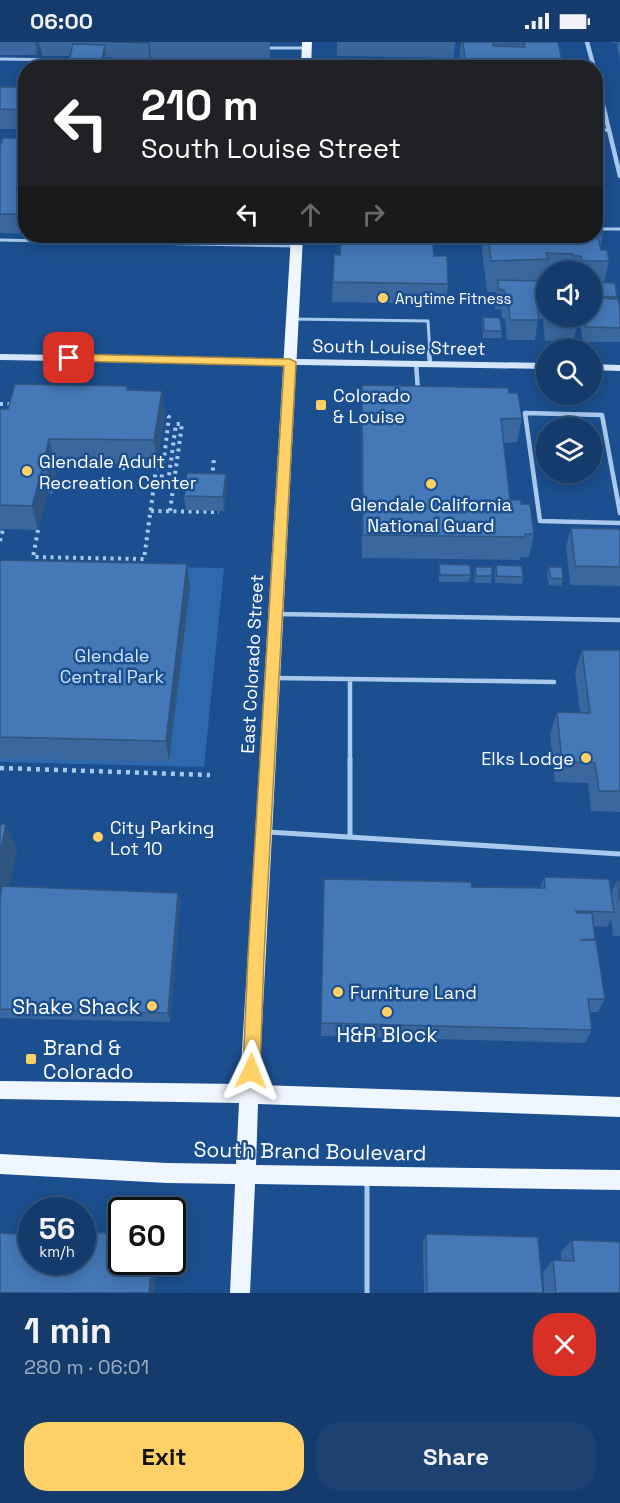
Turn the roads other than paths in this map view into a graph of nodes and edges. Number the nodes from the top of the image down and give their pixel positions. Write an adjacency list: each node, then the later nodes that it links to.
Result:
1 (587, 42): 7 (street)
2 (307, 45): 3 (lane); 6 (main road)
3 (268, 48)
4 (0, 59): 5 (lane)
5 (77, 60)
6 (306, 60)
7 (592, 60)
8 (603, 110): 10 (street)
9 (603, 130): 10 (lane)
10 (609, 130): 11 (street)
11 (620, 176)
12 (603, 229): 13 (lane)
13 (620, 229)
14 (0, 240): 15 (lane)
15 (18, 240)
16 (297, 243): 17 (main road, East Colorado Street)
17 (293, 319): 19 (main road, East Colorado Street); 21 (lane)
18 (0, 357): 19 (street, South Louise Street)
19 (290, 362): 20 (street, South Louise Street); 30 (main road, East Colorado Street)
20 (416, 363): 21 (street, South Louise Street); 25 (lane)
21 (430, 363): 22 (street, South Louise Street)
22 (536, 366)
23 (602, 367): 24 (street)
24 (620, 368)
25 (418, 395)
26 (517, 407): 27 (lane)
27 (525, 414): 28 (lane); 29 (lane)
28 (620, 510)
29 (620, 523)
30 (276, 614): 31 (lane); 32 (main road, East Colorado Street)
31 (620, 620)
32 (272, 678): 33 (lane); 35 (main road, East Colorado Street)
33 (350, 681): 34 (lane); 36 (lane)
34 (554, 682)
35 (263, 831): 36 (lane); 39 (main road, East Colorado Street)
36 (350, 837): 37 (lane)
37 (620, 854)
38 (0, 1090): 39 (main road)
39 (251, 1094): 40 (main road); 42 (main road, East Colorado Street)
40 (620, 1107)
41 (0, 1164): 42 (main road, South Brand Boulevard)
42 (245, 1173): 43 (main road, South Brand Boulevard); 45 (main road, East Colorado Street)
43 (367, 1176): 44 (main road, South Brand Boulevard); 46 (lane)
44 (620, 1180)
45 (240, 1293)
46 (367, 1293)

